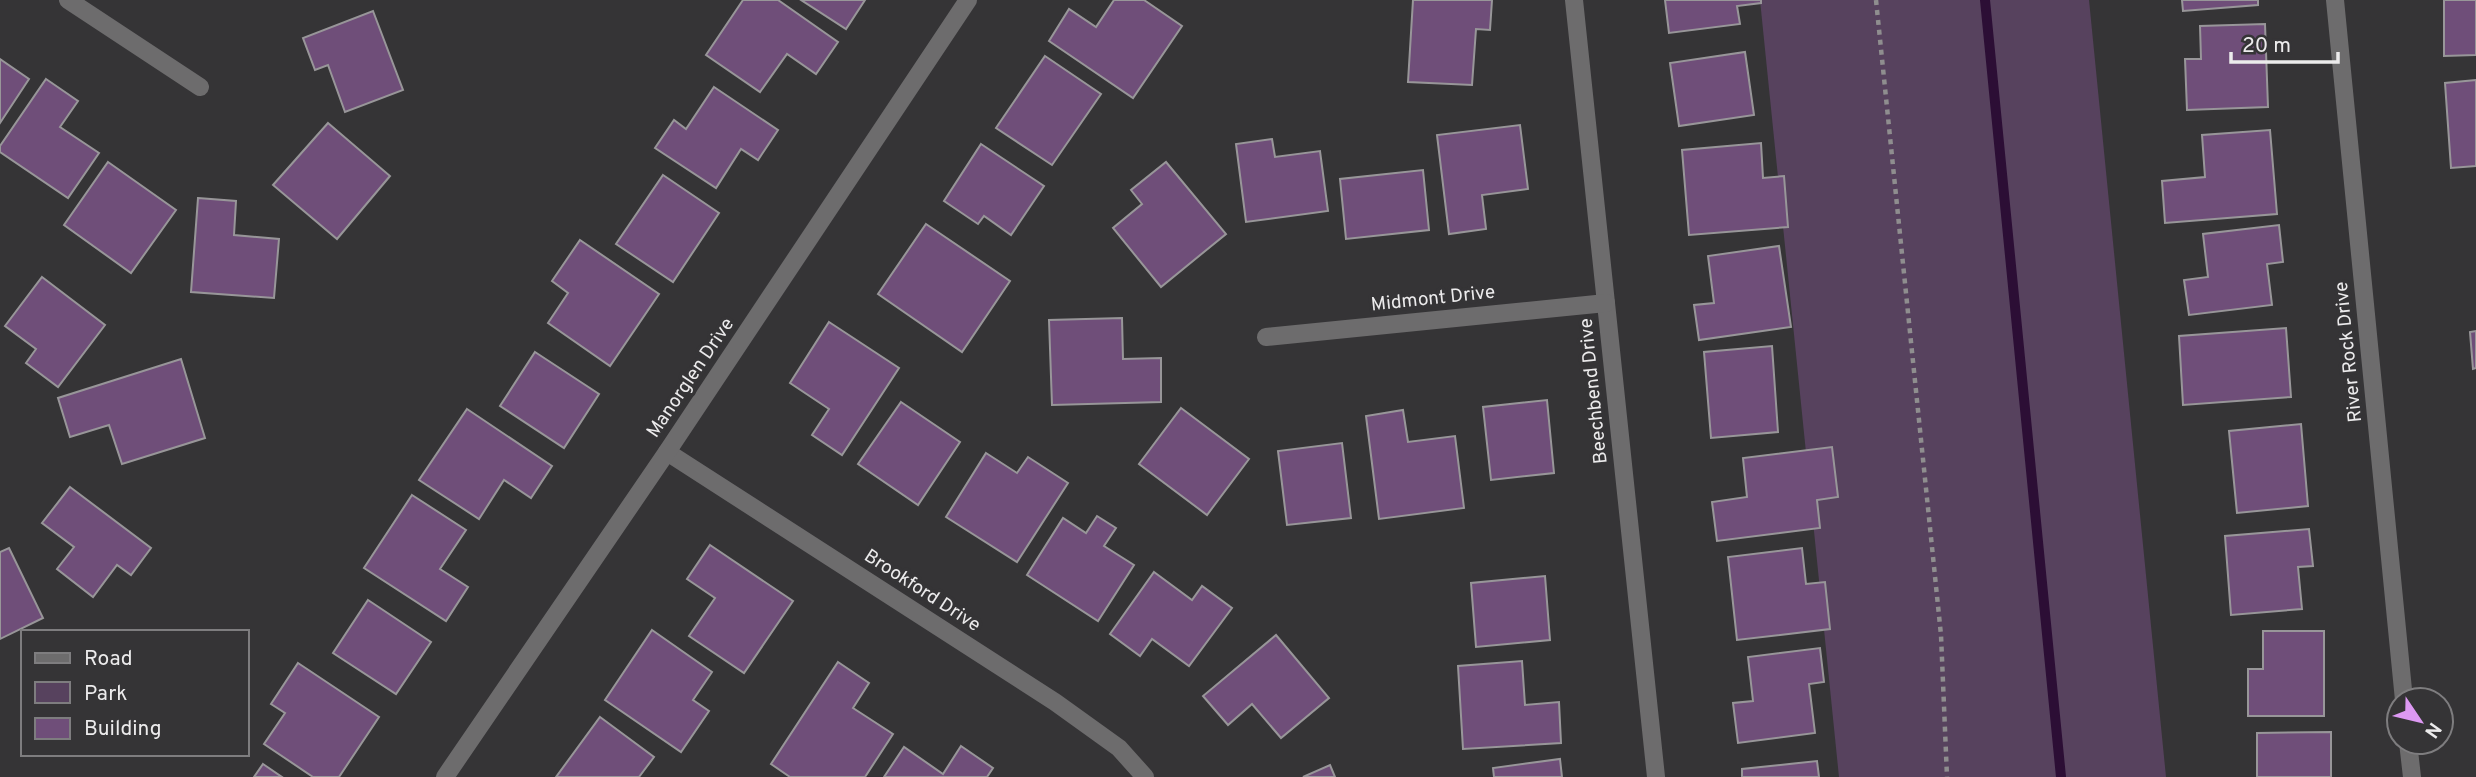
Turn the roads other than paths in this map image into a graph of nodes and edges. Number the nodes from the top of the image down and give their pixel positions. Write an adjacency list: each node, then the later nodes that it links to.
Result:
1 (68, 0): 5 (street)
2 (968, 0): 8 (street, Manorglen Drive)
3 (1574, 0): 6 (street, Beechbend Drive)
4 (2335, 0): 9 (street, River Rock Drive)
5 (200, 88)
6 (1606, 303): 7 (street, Midmont Drive); 13 (street, Beechbend Drive)
7 (1266, 337)
8 (667, 453): 11 (street, Manorglen Drive); 12 (street, Brookford Drive)
9 (2403, 686)
10 (2410, 756): 14 (street)
11 (445, 777)
12 (1145, 777)
13 (1656, 777)
14 (2412, 777)

